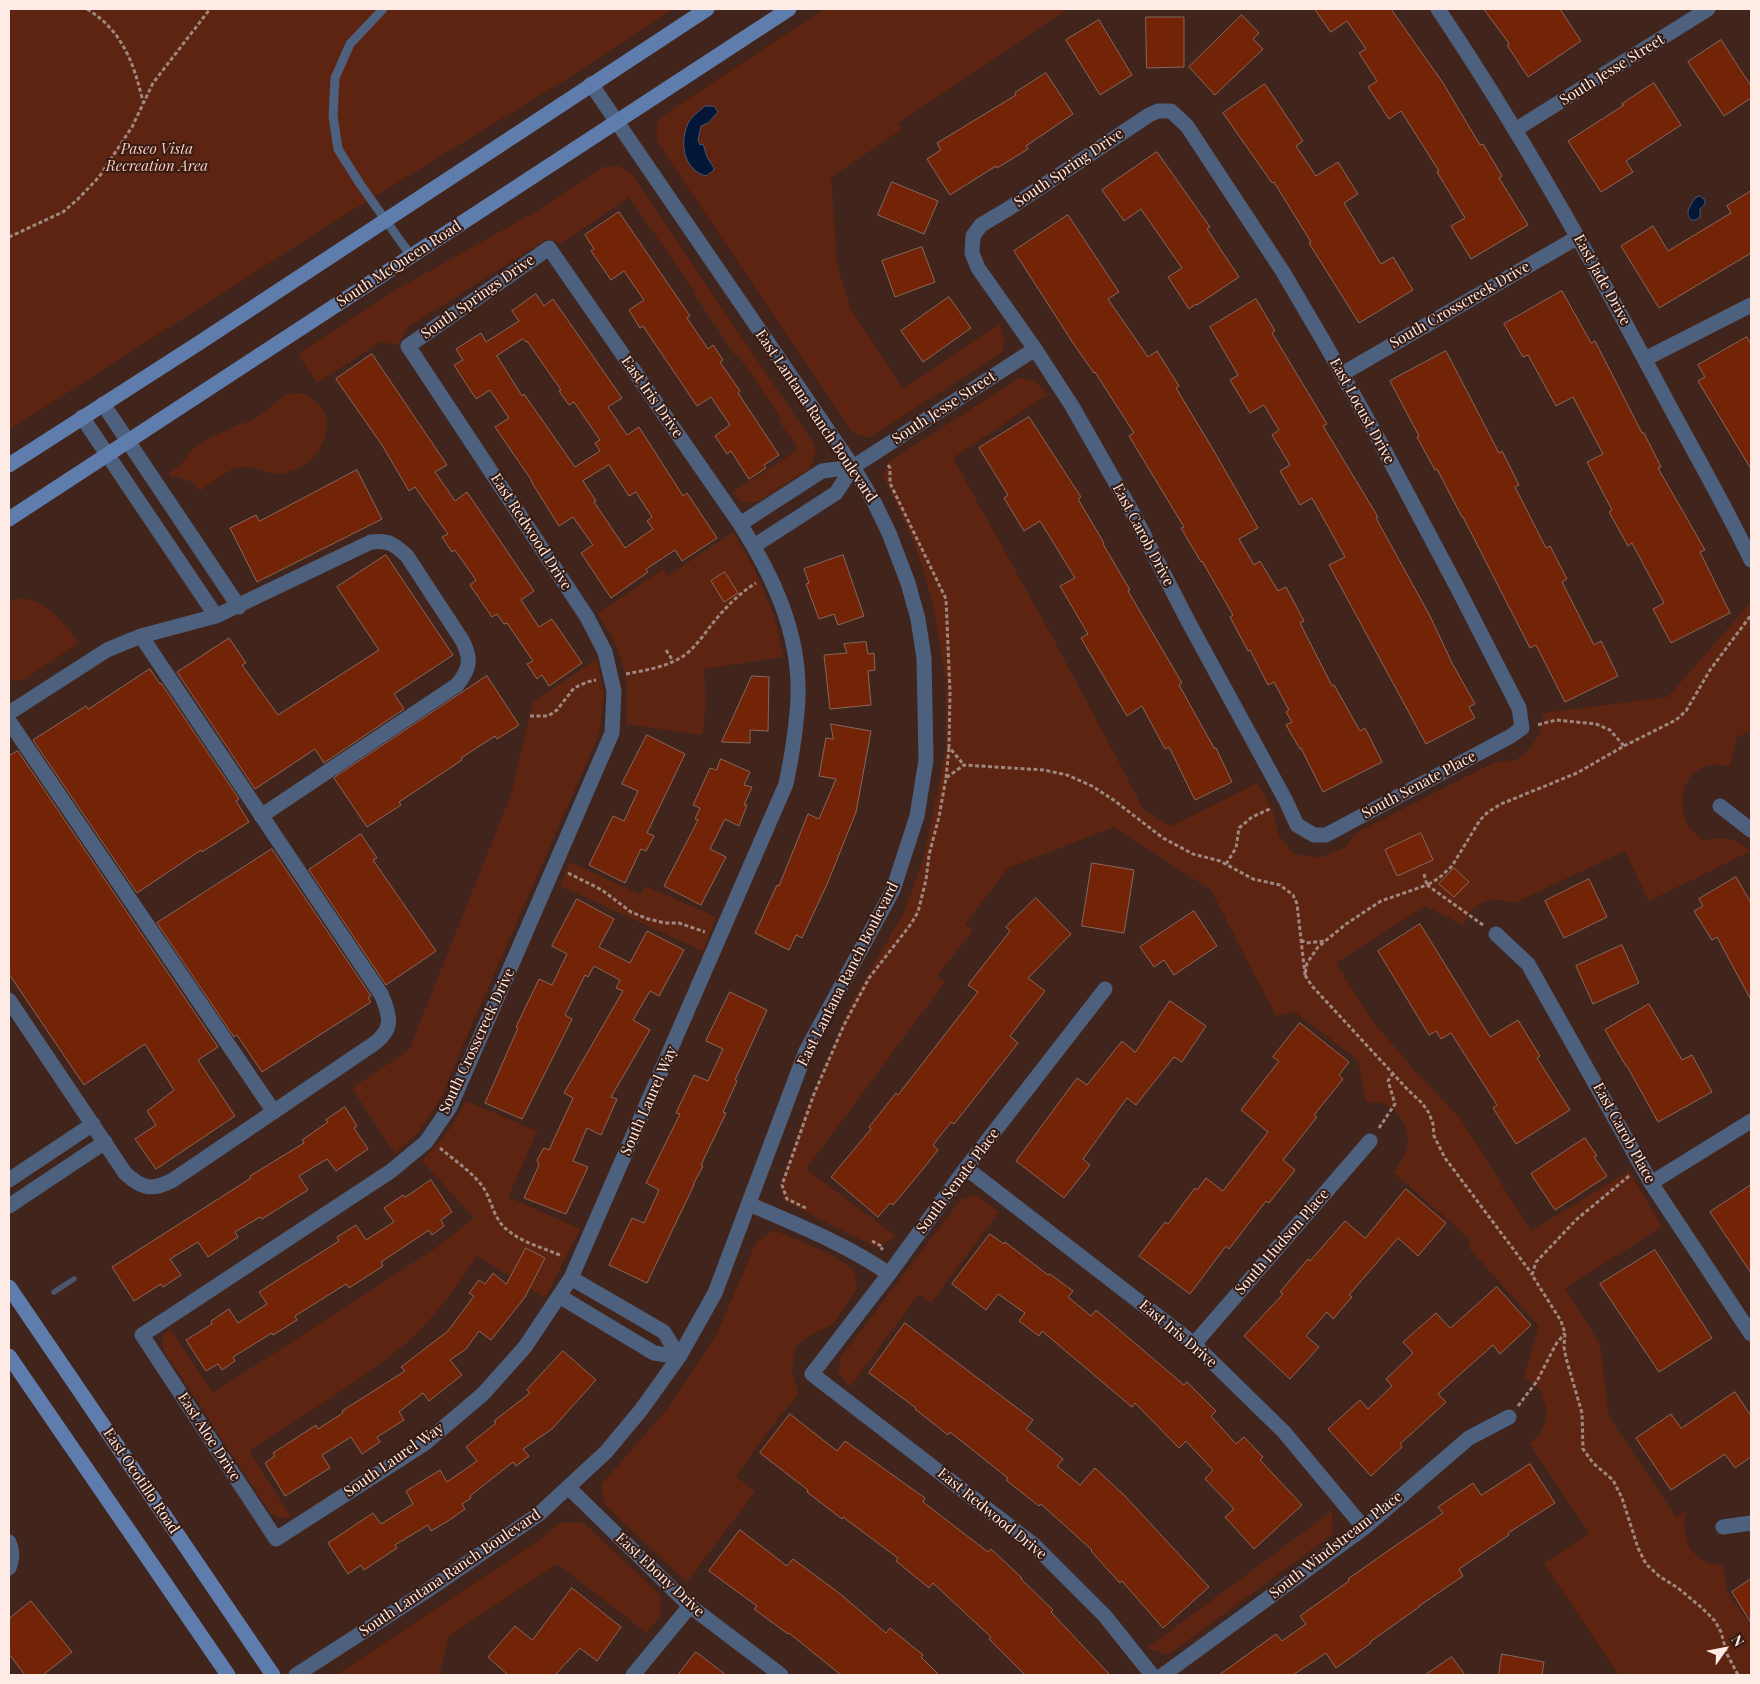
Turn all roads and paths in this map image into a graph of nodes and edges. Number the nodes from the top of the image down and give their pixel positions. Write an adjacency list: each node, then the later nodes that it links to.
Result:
1 (87, 9): 9 (path)
2 (210, 9): 9 (path)
3 (383, 9): 13 (lane)
4 (707, 9): 8 (main road)
5 (789, 9): 11 (main road, South McQueen Road)
6 (1438, 9): 12 (street, East Jade Drive)
7 (1708, 9): 12 (street, South Jesse Street)
8 (591, 84): 11 (street, East Lantana Ranch Boulevard); 13 (main road)
9 (144, 103): 14 (path)
10 (1171, 111): 15 (street, South Spring Drive); 23 (street, East Locust Drive)
11 (617, 122): 18 (main road, South McQueen Road); 29 (street, East Lantana Ranch Boulevard)
12 (1515, 130): 16 (street, East Jade Drive)
13 (384, 219): 18 (lane); 24 (main road)
14 (9, 236)
15 (973, 236): 21 (street, East Carob Drive)
16 (1578, 237): 22 (street, East Jade Drive); 23 (street, South Crosscreek Drive)
17 (549, 248): 20 (street, South Springs Drive); 31 (street, East Iris Drive)
18 (411, 256): 26 (main road, South McQueen Road)
19 (1751, 304): 22 (street)
20 (408, 346): 43 (street, East Redwood Drive)
21 (1035, 349): 29 (street, South Jesse Street); 52 (street, East Carob Drive)
22 (1645, 359): 35 (street, East Jade Drive)
23 (1342, 374): 47 (street, East Locust Drive)
24 (103, 404): 25 (main road); 26 (street)
25 (82, 417): 27 (street); 28 (main road)
26 (128, 442): 27 (main road, South McQueen Road); 32 (street)
27 (107, 455): 30 (main road, South McQueen Road); 33 (street)
28 (9, 465)
29 (853, 468): 31 (street, South Jesse Street); 34 (street, South Jesse Street); 81 (street, East Lantana Ranch Boulevard)
30 (9, 519)
31 (740, 524): 34 (street, East Iris Drive)
32 (188, 531): 33 (street); 37 (street)
33 (168, 544): 39 (street)
34 (754, 546): 36 (street, South Laurel Way)
35 (1751, 560)
36 (769, 575): 42 (path); 62 (street, South Laurel Way)
37 (239, 606): 39 (street); 54 (street)
38 (1751, 615): 49 (path)
39 (216, 616): 40 (street)
40 (141, 636): 44 (street); 54 (street)
41 (666, 650): 42 (path)
42 (673, 661): 43 (path)
43 (611, 677): 45 (path); 48 (street, East Redwood Drive)
44 (9, 713)
45 (530, 716)
46 (9, 721): 69 (street)
47 (1522, 728): 49 (path); 56 (street, South Senate Place)
48 (612, 734): 58 (street, South Crosscreek Drive)
49 (1624, 746): 60 (path)
50 (949, 747): 51 (path)
51 (946, 778): 57 (path); 83 (path)
52 (1286, 801): 56 (street, East Carob Drive); 57 (path)
53 (1720, 806): 55 (street)
54 (261, 816): 69 (street)
55 (1751, 830)
56 (1314, 835)
57 (1226, 864): 63 (path)
58 (554, 867): 62 (path); 72 (street, South Crosscreek Drive)
59 (1424, 874): 60 (path)
60 (1427, 885): 61 (path); 64 (path)
61 (1496, 934): 77 (street, East Carob Place)
62 (720, 938): 86 (street, South Laurel Way)
63 (1301, 940): 64 (path); 65 (path)
64 (1326, 940): 65 (path)
65 (1305, 975): 68 (path)
66 (1105, 989): 76 (street, South Senate Place)
67 (9, 1000): 71 (street)
68 (1392, 1073): 73 (path); 88 (path)
69 (274, 1112): 74 (street)
70 (1751, 1121): 79 (street)
71 (93, 1124): 74 (street); 75 (street)
72 (428, 1138): 86 (path); 94 (street, South Crosscreek Drive)
73 (1370, 1141): 95 (street, South Hudson Place)
74 (105, 1142): 80 (street)
75 (30, 1166): 78 (street); 80 (street)
76 (966, 1168): 87 (street, South Senate Place); 95 (street, East Iris Drive)
77 (1644, 1168): 79 (street, East Carob Place); 88 (path)
78 (9, 1180)
79 (1651, 1182): 93 (street, East Carob Place)
80 (42, 1184): 82 (street)
81 (749, 1204): 85 (street); 97 (street, South Lantana Ranch Boulevard)
82 (9, 1206)
83 (808, 1209)
84 (869, 1240): 85 (path)
85 (872, 1262): 87 (street)
86 (577, 1264): 89 (street, South Laurel Way)
87 (889, 1274): 98 (street, South Senate Place)
88 (1532, 1275): 92 (path)
89 (571, 1278): 91 (street, South Laurel Way); 97 (street)
90 (9, 1288): 109 (main road, East Ocotillo Road)
91 (559, 1296): 97 (street); 104 (street, South Laurel Way)
92 (1565, 1333): 99 (path); 115 (path)
93 (1751, 1334)
94 (142, 1335): 104 (street, East Aloe Drive)
95 (1194, 1344): 103 (street, East Iris Drive)
96 (9, 1356): 108 (main road)
97 (679, 1357): 100 (street, South Lantana Ranch Boulevard)
98 (812, 1374): 113 (street, East Redwood Drive)
99 (1509, 1417): 103 (street, South Windstream Place)
100 (568, 1487): 107 (street, East Ebony Drive); 110 (street, South Lantana Ranch Boulevard)
101 (1751, 1523): 102 (street)
102 (1723, 1527)
103 (1364, 1528): 114 (street, South Windstream Place)
104 (276, 1539)
105 (9, 1542): 106 (street)
106 (9, 1568)
107 (690, 1606): 111 (street); 112 (street, East Ebony Drive)
108 (228, 1675)
109 (273, 1675)
110 (296, 1675)
111 (633, 1675)
112 (781, 1675)
113 (1152, 1675)
114 (1163, 1675)
115 (1738, 1675)

